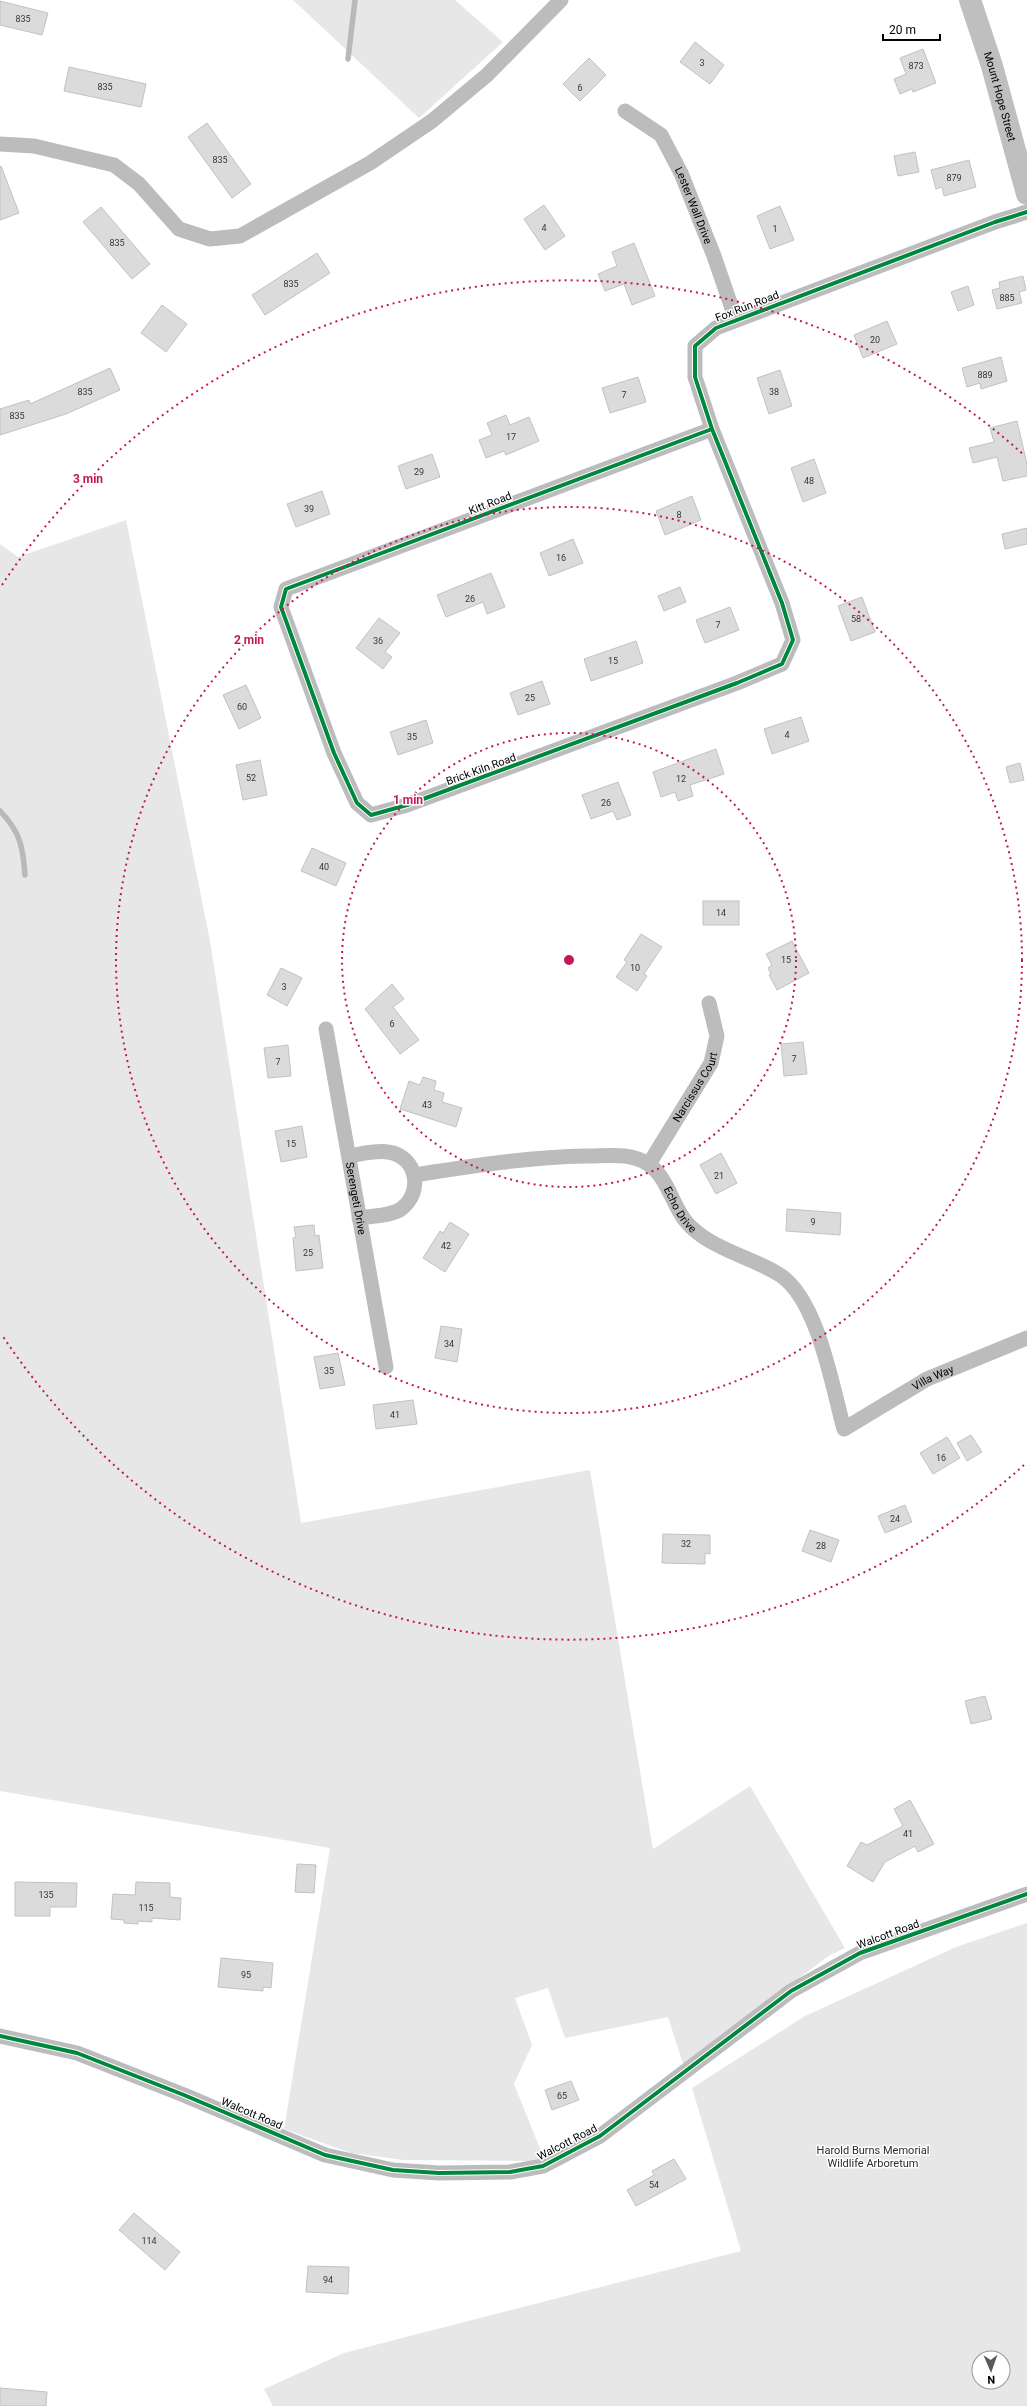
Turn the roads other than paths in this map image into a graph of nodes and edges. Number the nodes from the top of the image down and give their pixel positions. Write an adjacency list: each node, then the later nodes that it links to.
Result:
1 (561, 0): 4 (street)
2 (970, 0): 5 (street, Mount Hope Street)
3 (625, 111): 7 (street, Lester Wall Drive)
4 (0, 144)
5 (1027, 194)
6 (1027, 212): 7 (street, Fox Run Road)
7 (736, 320): 8 (street, Fox Run Road)
8 (712, 429): 9 (street, Kitt Road); 10 (street, Fox Run Road)
9 (282, 601): 10 (street, Brick Kiln Road)
10 (787, 653)
11 (709, 1003): 14 (street, Narcissus Court)
12 (326, 1029): 13 (street, Serengeti Drive)
13 (349, 1156): 15 (street); 16 (street, Serengeti Drive)
14 (649, 1164): 15 (street); 19 (street, Echo Drive)
15 (415, 1175): 16 (street)
16 (359, 1218): 18 (street, Serengeti Drive)
17 (1027, 1338): 19 (street, Villa Way)
18 (386, 1366)
19 (844, 1429)
20 (1027, 1894): 21 (street, Walcott Road)
21 (0, 2036)

